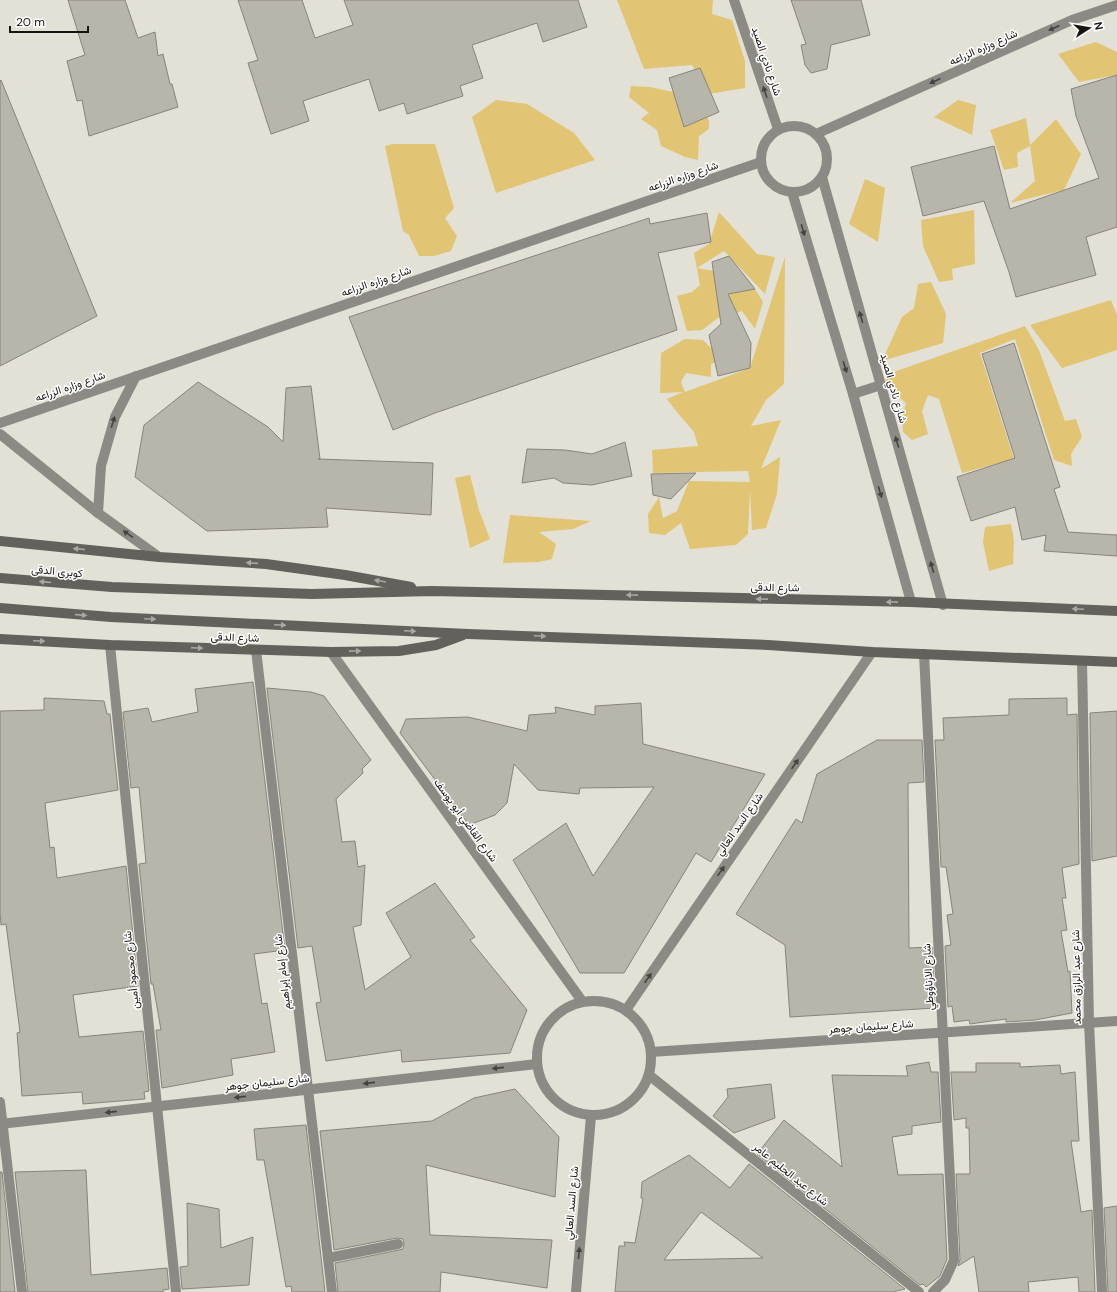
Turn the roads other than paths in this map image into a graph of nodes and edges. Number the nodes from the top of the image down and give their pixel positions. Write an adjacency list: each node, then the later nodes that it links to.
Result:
1 (734, 0): 3 (street, شارع نادي الصيد, one-way to 1)
2 (1117, 5): 4 (street, شارع وزاره الزراعه, one-way to 4)
3 (778, 129): 4 (street); 5 (street)
4 (816, 134): 6 (street)
5 (761, 162): 7 (street); 8 (street, شارع وزاره الزراعه)
6 (822, 177): 7 (street); 9 (street, شارع نادي الصيد, one-way to 6)
7 (792, 192): 10 (street, one-way to 10)
8 (136, 376): 11 (street, شارع وزاره الزراعه); 13 (street, one-way to 8)
9 (881, 385): 10 (street); 20 (street, شارع نادي الصيد, one-way to 9)
10 (852, 394): 19 (street, one-way to 19)
11 (0, 423)
12 (0, 434): 13 (street)
13 (98, 513): 15 (street, one-way to 13)
14 (0, 541): 15 (main road, شارع الدقى, one-way to 14)
15 (159, 557): 18 (main road, شارع الدقى, one-way to 15)
16 (0, 578): 17 (main road, كوبرى الدقى, one-way to 16)
17 (112, 587): 18 (main road, شارع الدقى)
18 (432, 591): 19 (main road, شارع الدقى, one-way to 18)
19 (910, 602): 20 (main road, شارع الدقى)
20 (943, 604): 22 (main road, شارع الدقى, one-way to 20)
21 (0, 608): 23 (main road, شارع الدقى, one-way to 23)
22 (1117, 611)
23 (468, 634): 27 (main road, شارع الدقى, one-way to 23); 28 (main road, شارع الدقى, one-way to 28)
24 (0, 639): 25 (main road, شارع الدقى, one-way to 25)
25 (110, 645): 26 (main road, شارع الدقى, one-way to 26); 42 (street, شارع محمود أمين)
26 (256, 650): 27 (main road, شارع الدقى); 40 (street, شارع إمام إبراهيم)
27 (331, 652): 32 (street, شارع القاضي أبو يوسف)
28 (872, 652): 29 (main road, شارع الدقى); 33 (street, شارع السد العالي, one-way to 28)
29 (924, 654): 30 (main road, شارع الدقى); 36 (street, شارع الارناؤوطي)
30 (1082, 661): 31 (main road, شارع الدقى); 35 (street, شارع عبد الرازق محمد)
31 (1117, 662)
32 (582, 1002): 33 (street); 38 (street)
33 (626, 1010): 37 (street)
34 (1117, 1021): 35 (street, شارع سليمان جوهر)
35 (1089, 1023): 36 (street, شارع سليمان جوهر); 53 (street, شارع عبد الرازق محمد)
36 (943, 1033): 37 (street, شارع سليمان جوهر); 52 (street, شارع الارناؤوطي)
37 (651, 1052): 39 (street)
38 (537, 1064): 40 (street, شارع سليمان جوهر, one-way to 40); 43 (street)
39 (649, 1075): 43 (street); 51 (street, شارع عبد الحليم عامر)
40 (308, 1090): 42 (street, شارع سليمان جوهر, one-way to 42); 46 (street, شارع إمام إبراهيم)
41 (0, 1102): 44 (street)
42 (157, 1106): 44 (street, شارع سليمان جوهر, one-way to 44); 48 (street, شارع محمود أمين)
43 (591, 1116): 50 (street, شارع السد العالي, one-way to 43)
44 (1, 1124): 47 (street)
45 (398, 1244): 46 (street)
46 (328, 1258): 49 (street, شارع إمام إبراهيم)
47 (22, 1292)
48 (176, 1292)
49 (332, 1292)
50 (576, 1292)
51 (919, 1292)
52 (933, 1292)
53 (1102, 1292)

